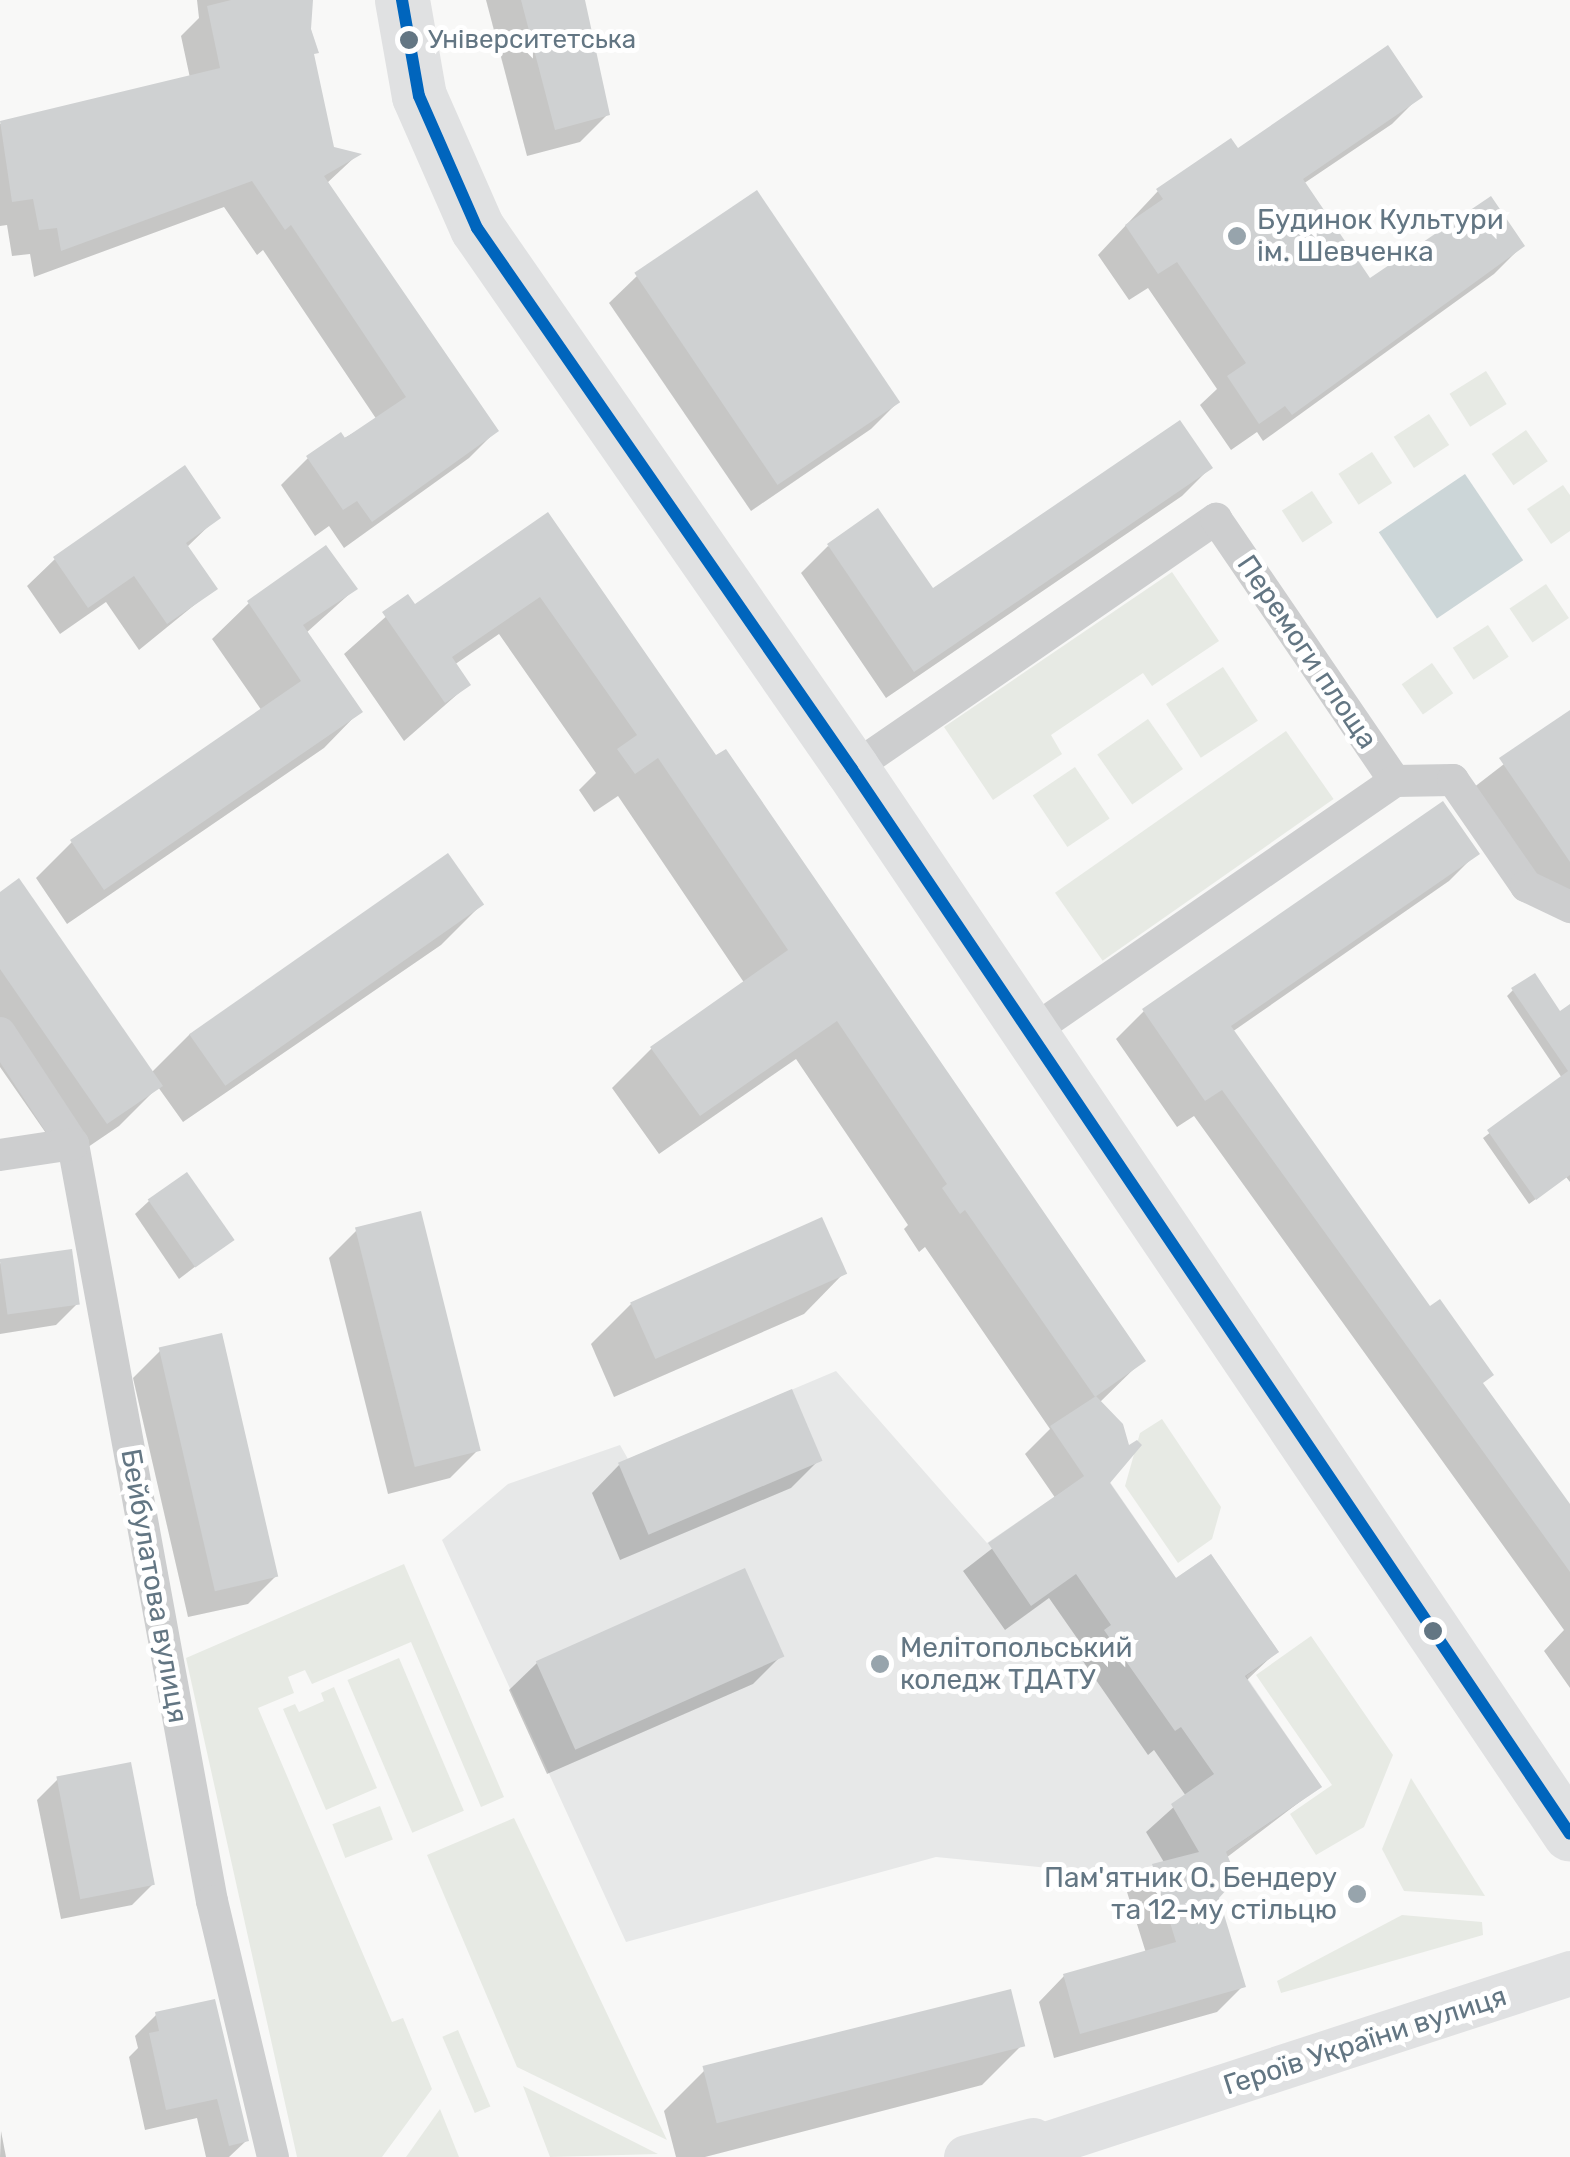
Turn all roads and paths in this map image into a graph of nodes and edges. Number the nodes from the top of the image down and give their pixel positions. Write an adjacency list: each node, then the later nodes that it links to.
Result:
1 (402, 0): 2 (highway)
2 (852, 769): 3 (street, Перемоги площа); 6 (highway)
3 (1395, 781): 4 (street); 6 (street)
4 (1570, 907)
5 (0, 1032): 7 (street, Бейбулатова вулиця)
6 (1028, 1034): 9 (highway)
7 (73, 1144): 8 (street); 12 (street, Бейбулатова вулиця)
8 (0, 1155)
9 (1570, 1834)
10 (1570, 1974): 11 (main road, Героїв України вулиця)
11 (1161, 2108): 13 (main road, Героїв України вулиця); 14 (main road, Героїв України вулиця)
12 (273, 2157)
13 (966, 2157)
14 (1006, 2157)

